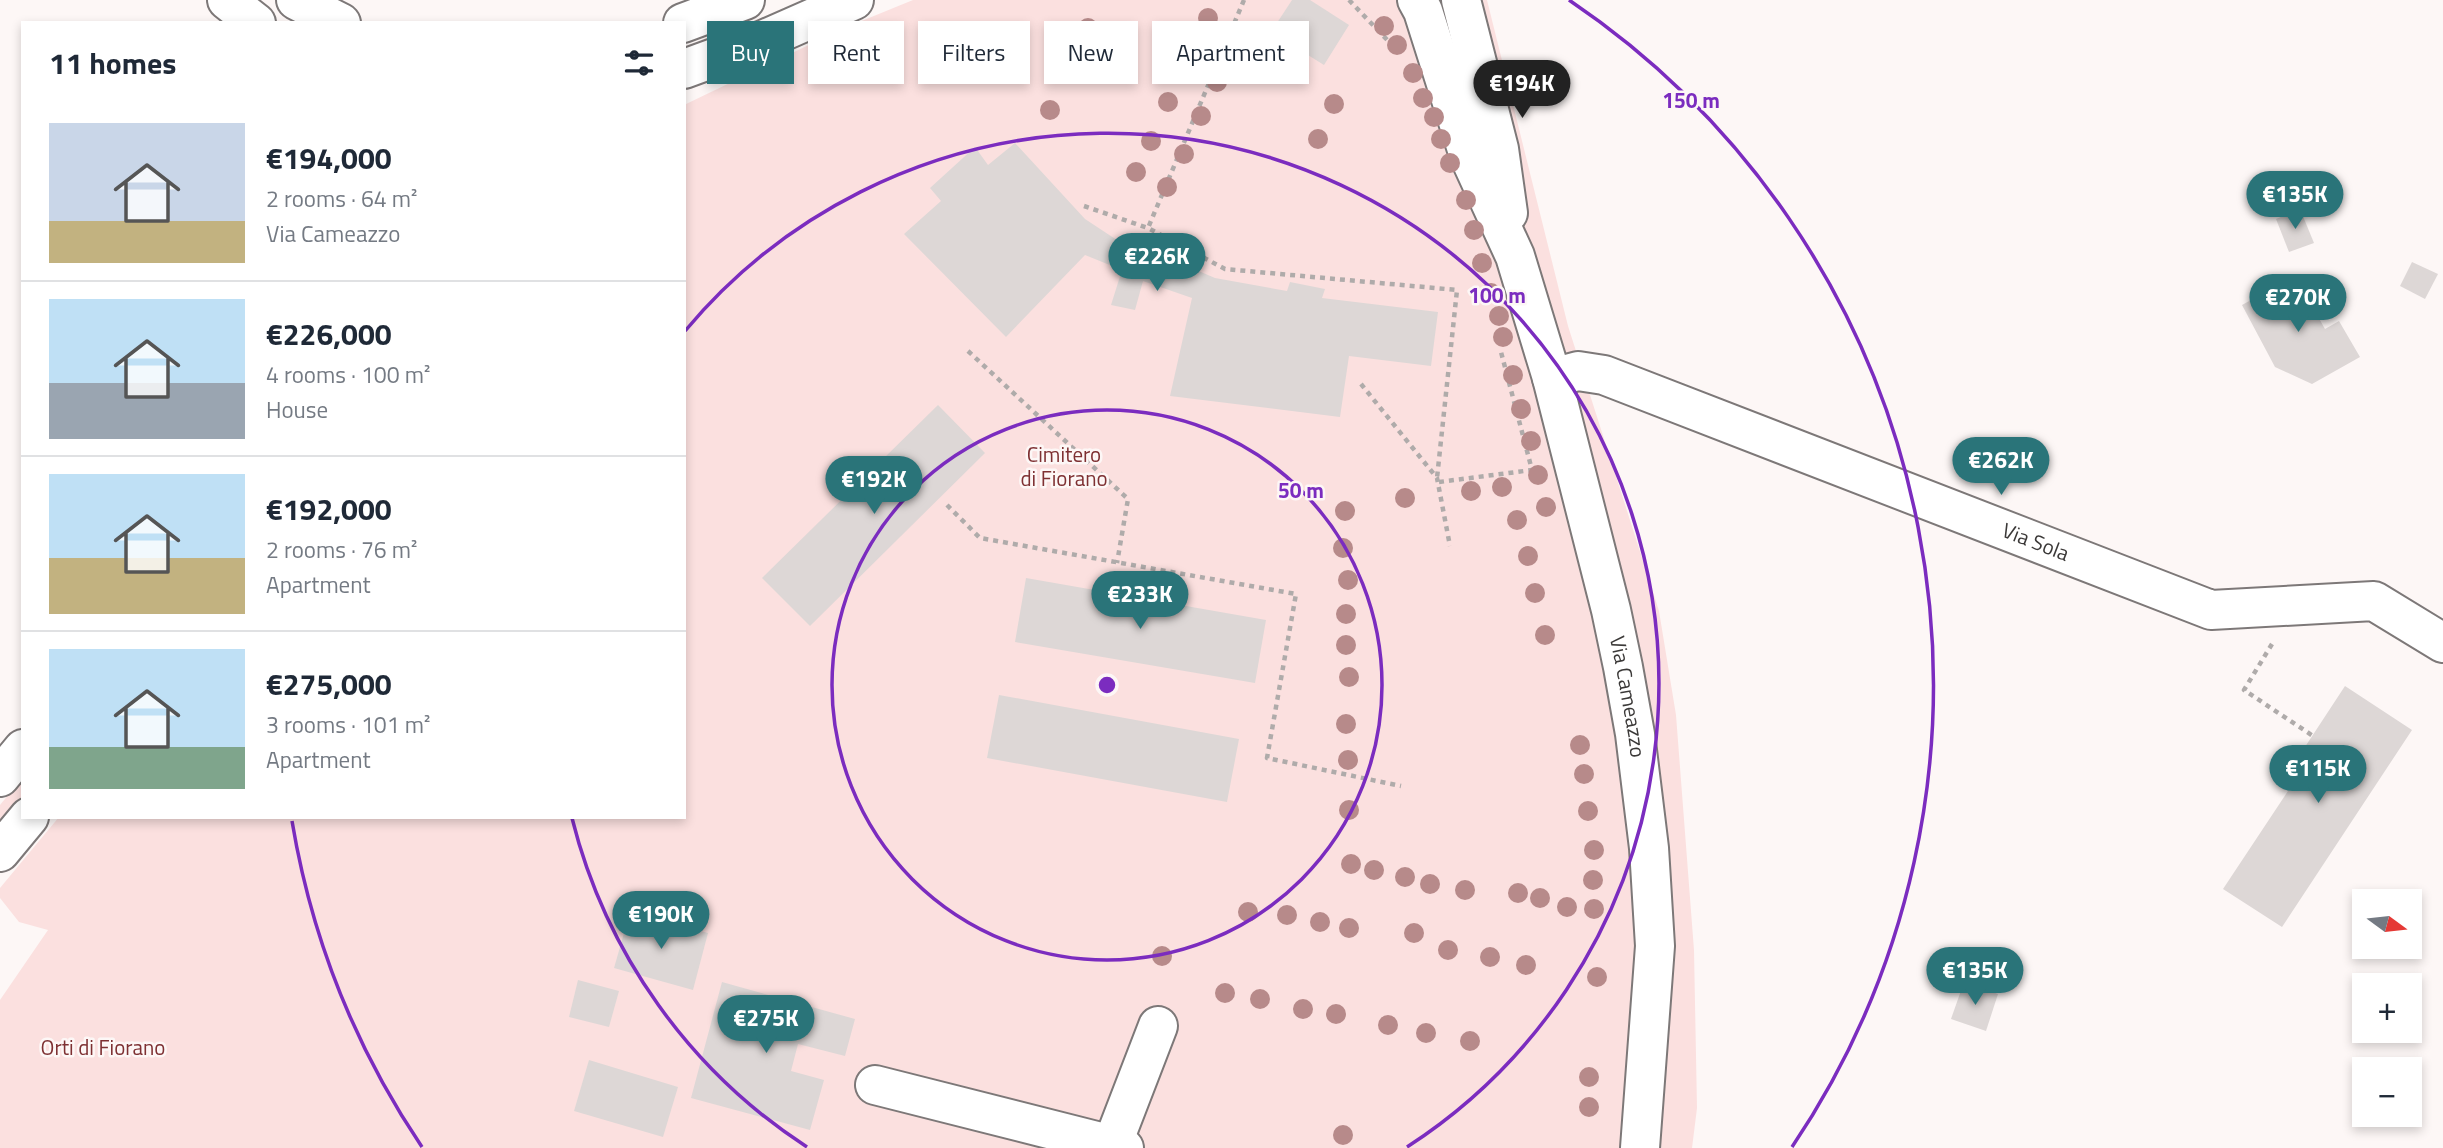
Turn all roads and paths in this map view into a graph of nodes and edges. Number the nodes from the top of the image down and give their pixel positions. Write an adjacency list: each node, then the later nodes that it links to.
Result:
1 (227, 0): 9 (street)
2 (296, 0): 10 (street)
3 (745, 0): 11 (street)
4 (854, 0): 13 (street)
5 (1244, 0): 15 (path)
6 (1349, 0): 12 (path)
7 (1417, 0): 16 (street, Via Cameazzo)
8 (1461, 0): 16 (street, Via Cameazzo)
9 (253, 21)
10 (337, 21)
11 (686, 22)
12 (1396, 55)
13 (686, 68)
14 (1084, 206): 15 (path)
15 (1148, 228): 21 (path)
16 (1515, 256): 19 (street, Via Cameazzo)
17 (1498, 340): 21 (path)
18 (968, 351): 24 (path)
19 (1552, 378): 25 (street, Via Sola); 36 (street, Via Cameazzo)
20 (1361, 384): 21 (path)
21 (1438, 480): 23 (path)
22 (947, 505): 24 (path)
23 (1450, 547)
24 (1117, 563): 30 (path)
25 (2265, 607): 26 (street, Via Sola); 27 (path)
26 (2443, 643)
27 (2313, 736)
28 (21, 751): 29 (street)
29 (0, 777)
30 (1401, 786)
31 (27, 819): 32 (street)
32 (0, 852)
33 (1158, 1026): 35 (street)
34 (875, 1085): 35 (street)
35 (1116, 1147)
36 (1640, 1148)

